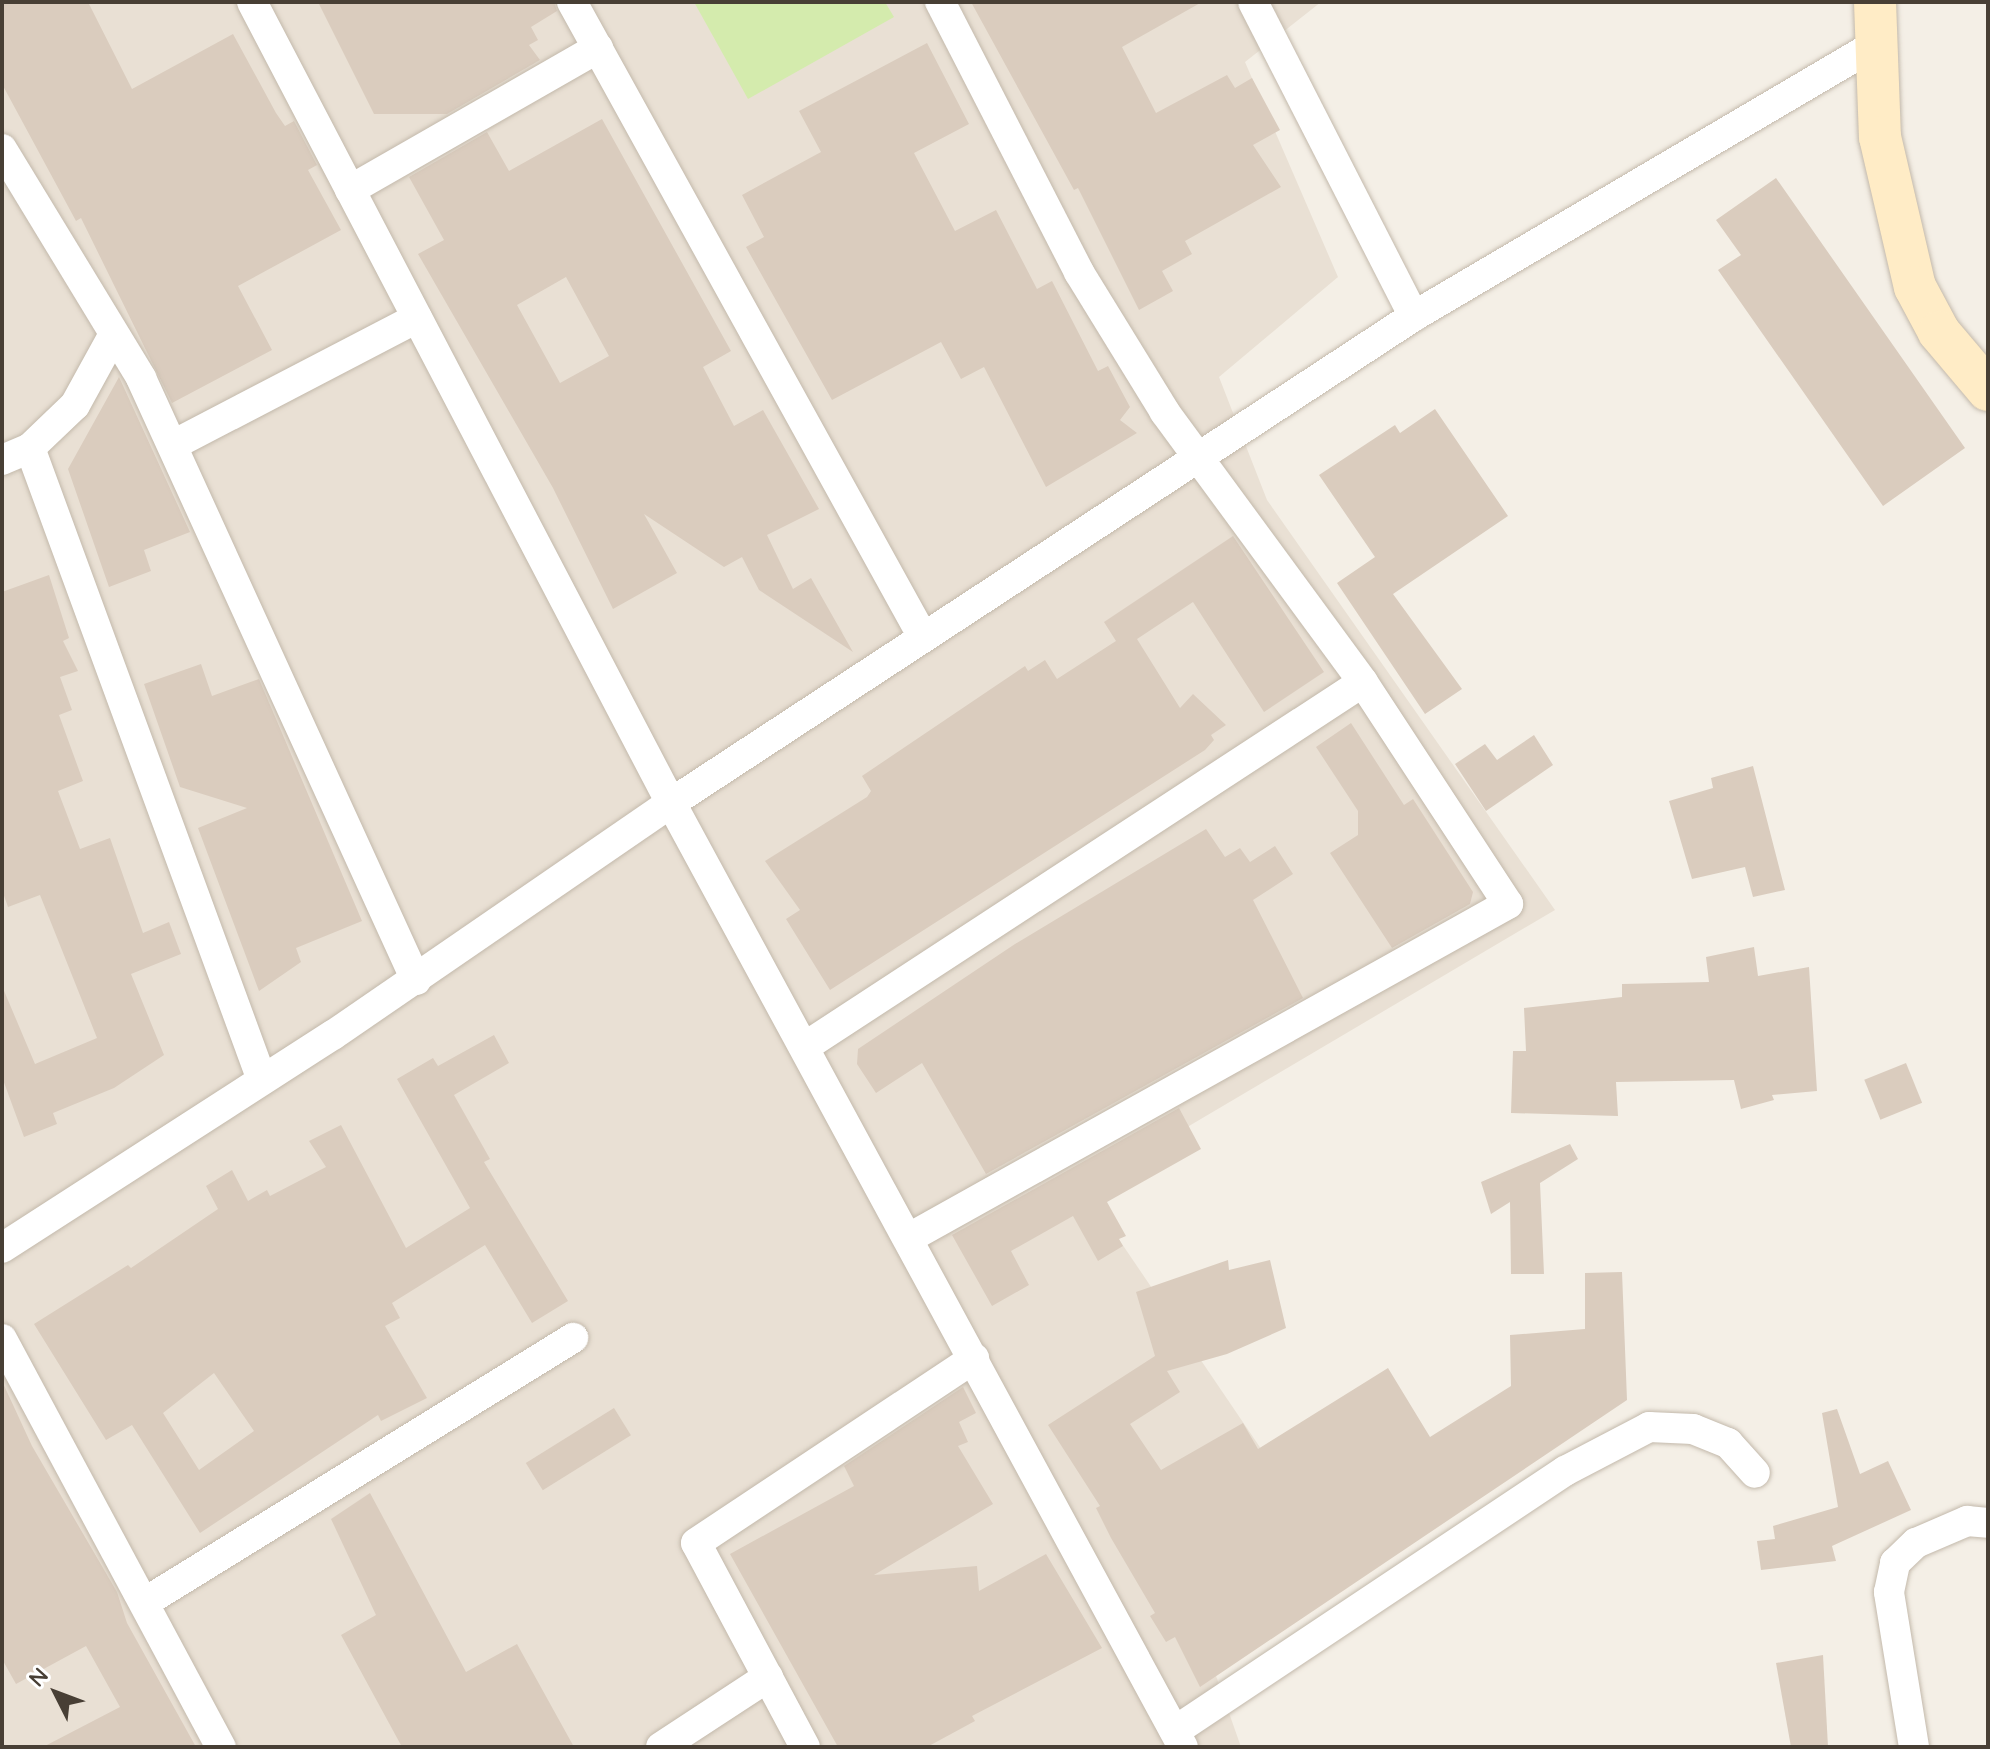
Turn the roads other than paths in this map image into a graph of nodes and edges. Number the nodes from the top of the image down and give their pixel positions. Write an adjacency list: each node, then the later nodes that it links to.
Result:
1 (252, 2): 9 (street)
2 (572, 2): 7 (street)
3 (940, 2): 16 (street)
4 (1253, 2): 10 (street)
5 (1875, 2): 6 (main road)
6 (1873, 46): 10 (street); 13 (main road)
7 (598, 48): 9 (street); 18 (street)
8 (2, 149): 12 (street)
9 (350, 190): 11 (street)
10 (1414, 316): 16 (street)
11 (417, 318): 14 (street); 20 (street)
12 (113, 336): 14 (street); 15 (street)
13 (1988, 390)
14 (173, 445): 21 (street)
15 (30, 448): 17 (street); 23 (street)
16 (1195, 458): 18 (street); 19 (street)
17 (2, 460)
18 (923, 637): 20 (street)
19 (1363, 682): 22 (street); 24 (street)
20 (671, 803): 21 (street); 22 (street)
21 (416, 980): 23 (street)
22 (806, 1046): 24 (street)
23 (262, 1080): 25 (street)
24 (909, 1238): 28 (street)
25 (2, 1248)
26 (573, 1338): 31 (street)
27 (2, 1339): 31 (street)
28 (974, 1358): 32 (street); 33 (street)
29 (1755, 1473): 33 (street)
30 (1988, 1523): 37 (street)
31 (147, 1601): 34 (street)
32 (768, 1677): 35 (street); 36 (street)
33 (1179, 1739)
34 (221, 1747)
35 (661, 1747)
36 (805, 1747)
37 (1914, 1747)

